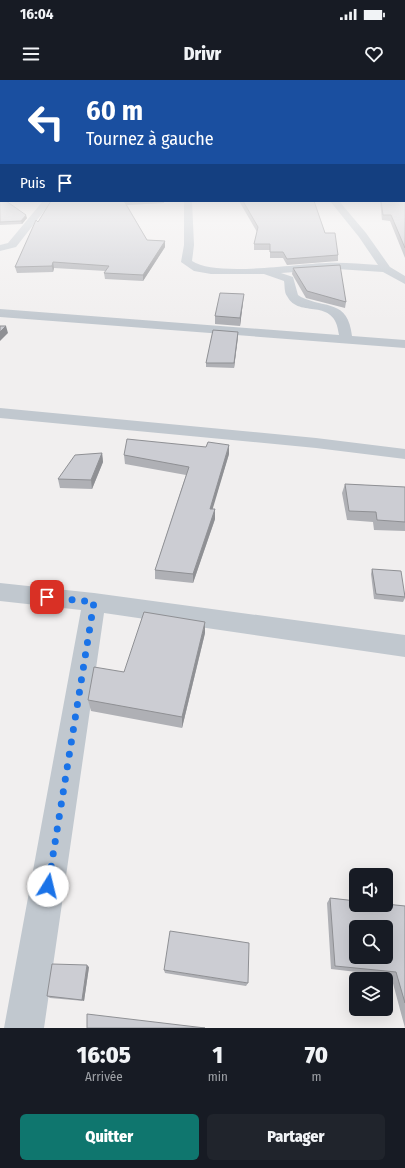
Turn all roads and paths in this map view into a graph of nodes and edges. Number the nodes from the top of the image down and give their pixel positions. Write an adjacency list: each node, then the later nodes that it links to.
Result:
1 (22, 233): 4 (street)
2 (189, 233): 6 (street)
3 (361, 233): 5 (street)
4 (0, 248)
5 (386, 269): 6 (street); 7 (street)
6 (268, 272): 9 (street)
7 (405, 281)
8 (0, 312): 9 (street)
9 (346, 340): 10 (street)
10 (405, 344)
11 (0, 413): 12 (street)
12 (405, 454)
13 (0, 592): 14 (street)
14 (94, 602): 15 (street); 16 (street)
15 (405, 646)
16 (24, 1028)

